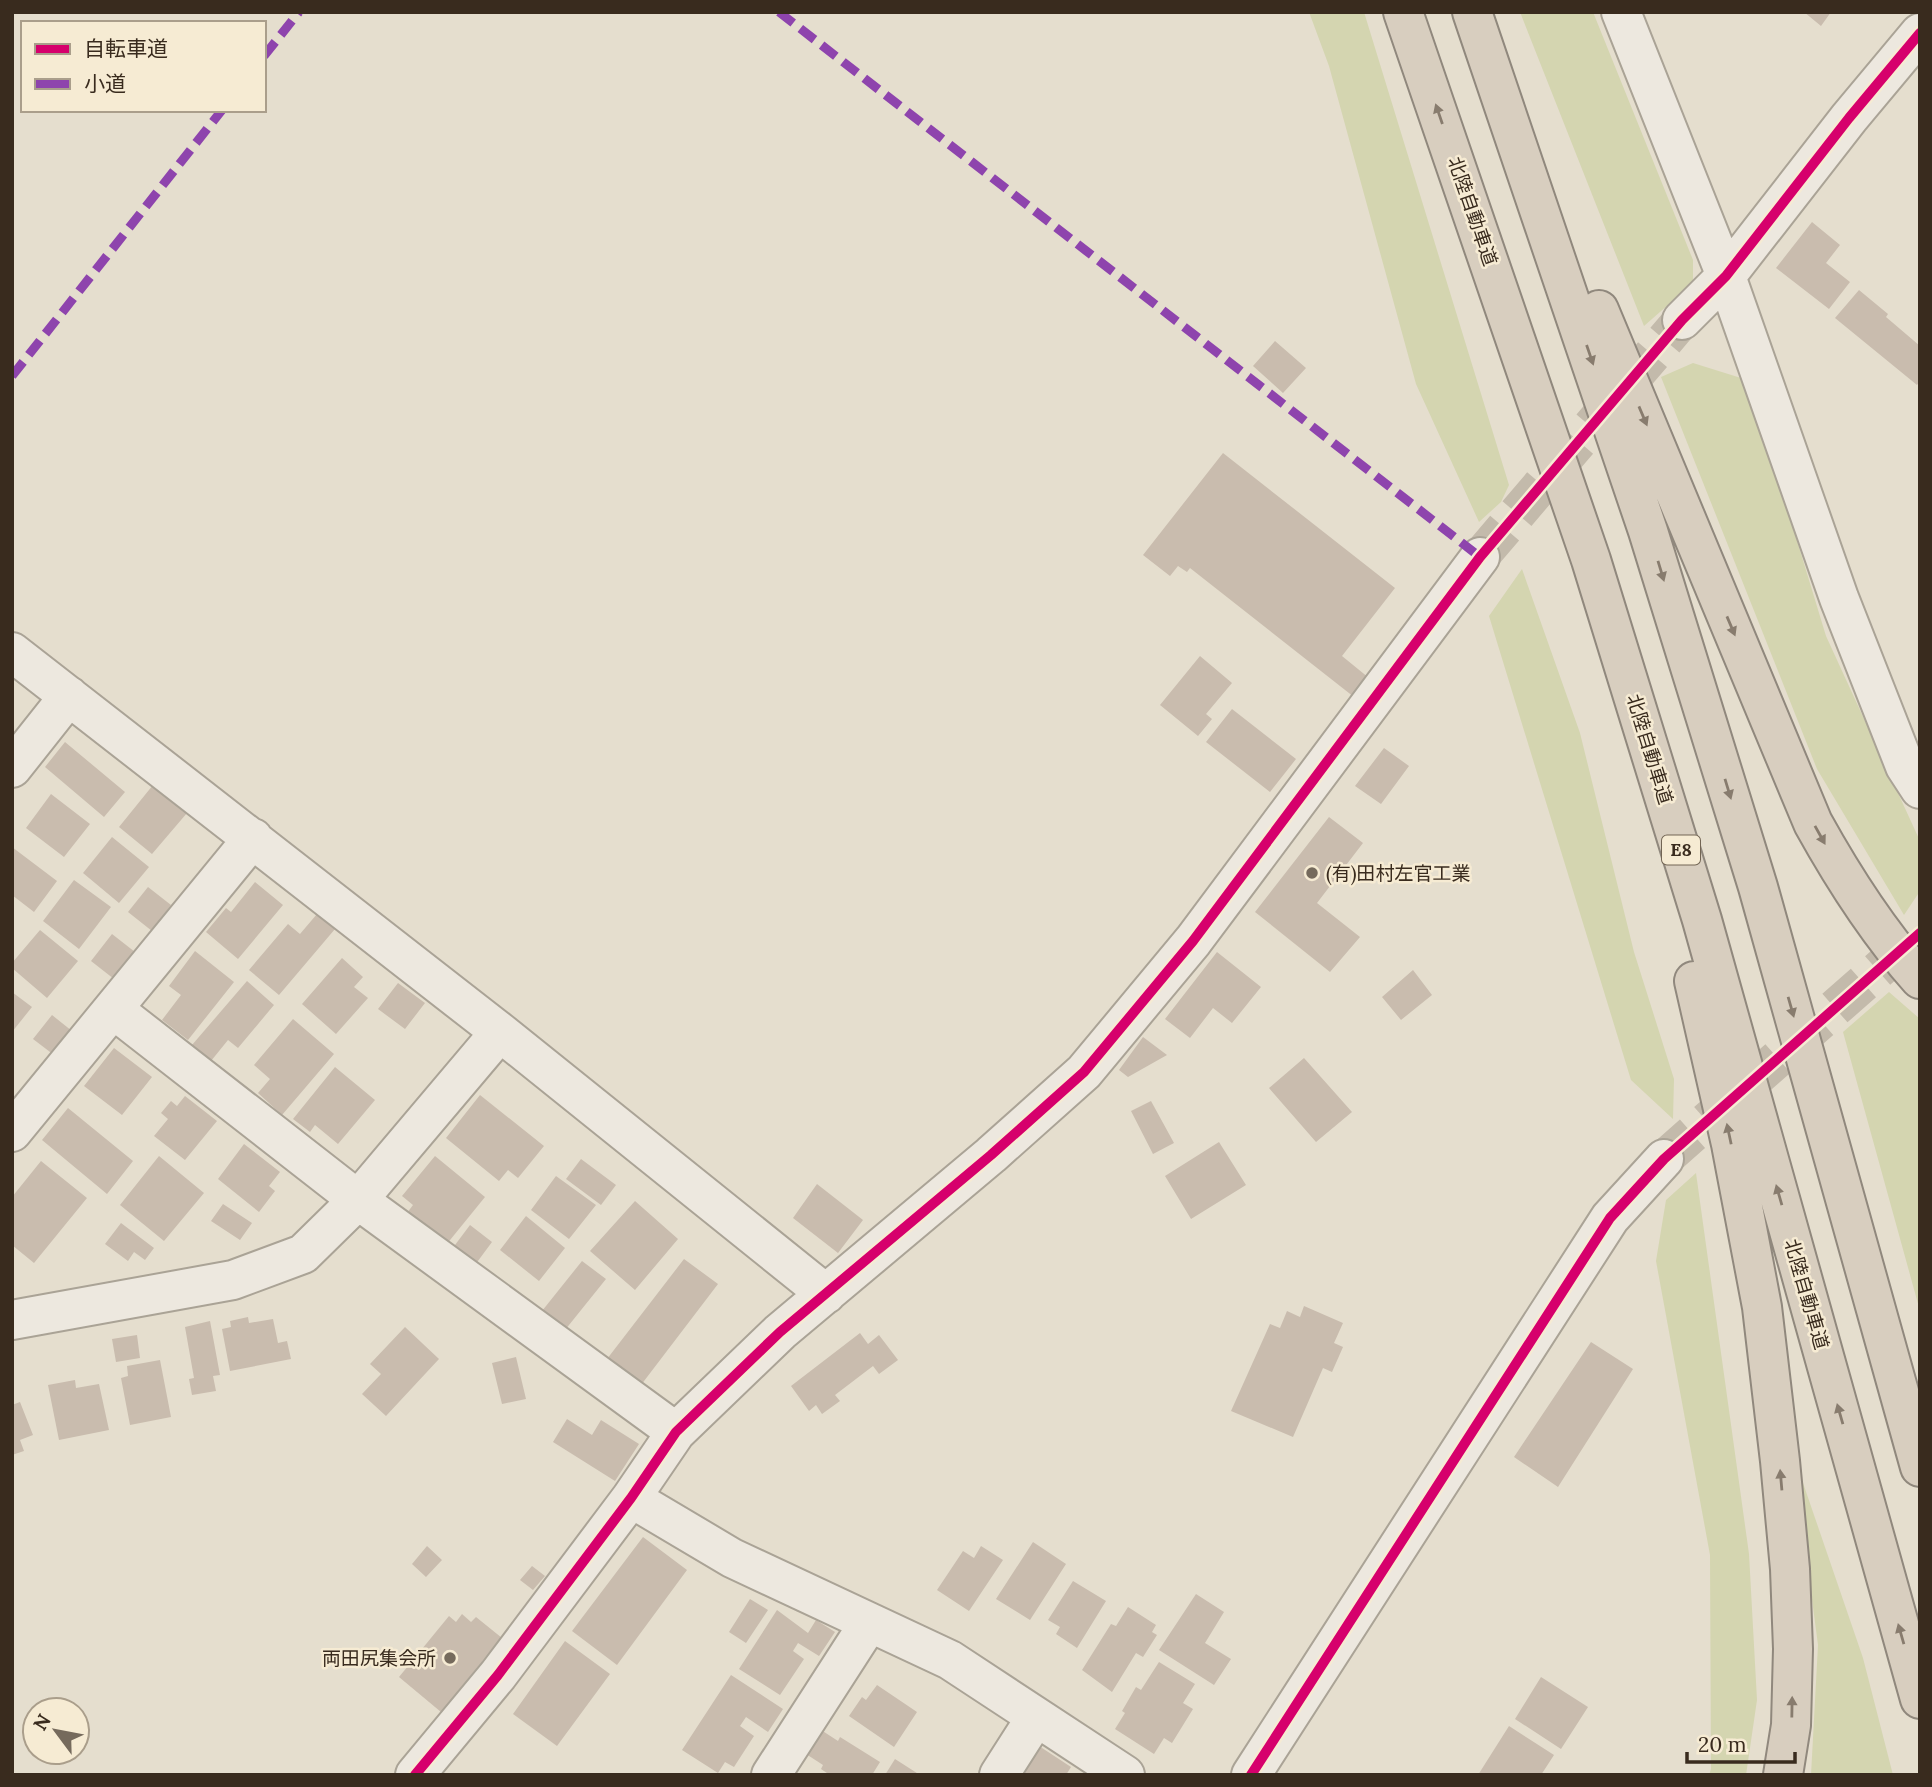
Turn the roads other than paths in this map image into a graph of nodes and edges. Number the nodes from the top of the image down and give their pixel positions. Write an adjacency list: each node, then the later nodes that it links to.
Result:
1 (1403, 12): 6 (highway, 北陸自動車道 / E8, one-way to 1)
2 (1472, 12): 24 (highway, one-way to 24)
3 (1479, 12): 15 (highway, one-way to 15)
4 (1621, 12): 7 (street)
5 (1920, 33): 7 (street)
6 (1489, 257): 27 (highway, 北陸自動車道 / E8, one-way to 6); 34 (highway, one-way to 6)
7 (1726, 276): 8 (street); 13 (street)
8 (1682, 320)
9 (1480, 557): 21 (street)
10 (12, 652): 11 (street)
11 (69, 696): 12 (street); 14 (street)
12 (12, 768)
13 (1920, 789)
14 (253, 838): 16 (street); 17 (street)
15 (1920, 979)
16 (113, 1009): 18 (street); 20 (street)
17 (499, 1032): 20 (street); 21 (street)
18 (12, 1132)
19 (1664, 1159): 33 (street)
20 (358, 1200): 22 (street); 23 (street)
21 (826, 1294): 23 (street)
22 (12, 1320)
23 (676, 1433): 25 (street)
24 (1920, 1467)
25 (631, 1498): 26 (street); 29 (street)
26 (869, 1623): 28 (street); 30 (street)
27 (1920, 1699)
28 (1036, 1717): 31 (street); 32 (street)
29 (415, 1775)
30 (771, 1775)
31 (999, 1775)
32 (1125, 1775)
33 (1251, 1775)
34 (1783, 1775)

